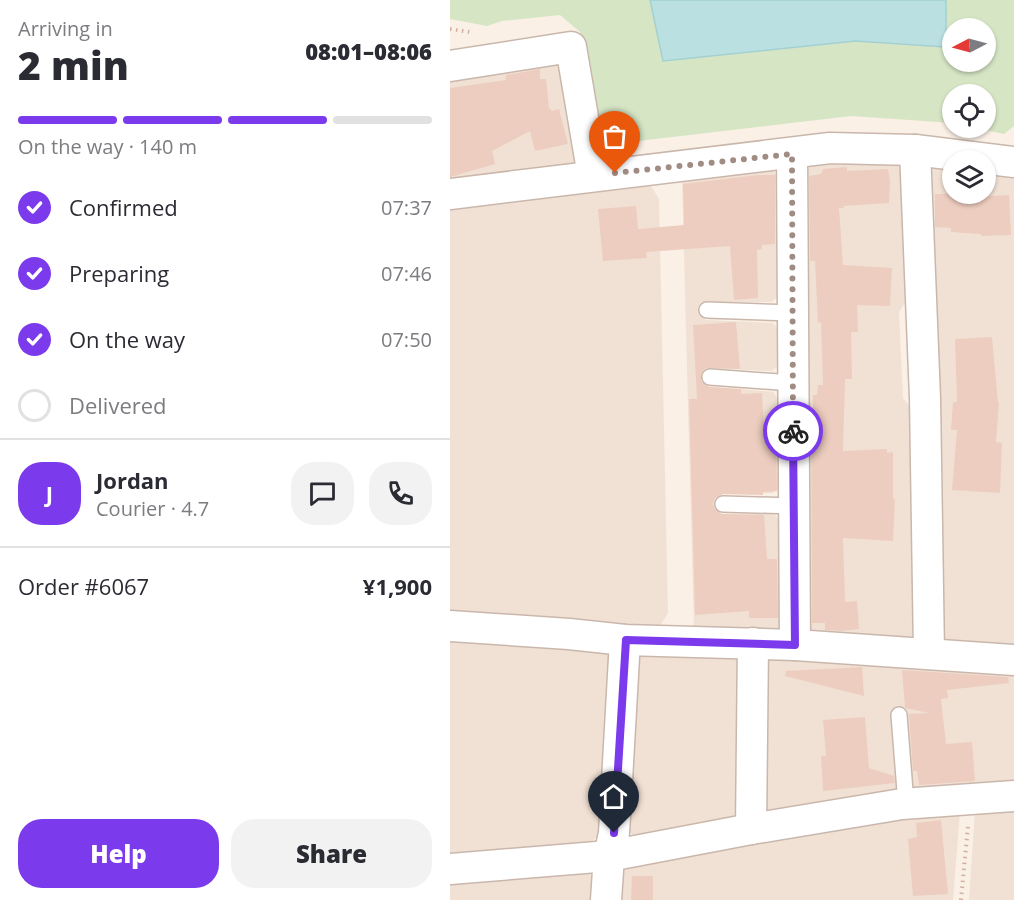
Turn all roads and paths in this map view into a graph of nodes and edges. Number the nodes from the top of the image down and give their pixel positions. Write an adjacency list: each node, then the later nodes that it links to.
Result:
1 (450, 66): 5 (street)
2 (915, 150): 3 (street); 4 (street); 17 (street)
3 (792, 154): 5 (street); 8 (street)
4 (1014, 162)
5 (593, 176): 6 (street)
6 (450, 194)
7 (707, 310): 8 (lane)
8 (793, 313): 10 (street)
9 (710, 378): 10 (lane)
10 (793, 383): 12 (street)
11 (723, 504): 12 (lane)
12 (794, 506): 16 (street)
13 (450, 626): 14 (street)
14 (626, 640): 15 (street); 24 (street)
15 (753, 643): 16 (street); 23 (street)
16 (795, 645): 17 (street)
17 (928, 654): 18 (street)
18 (1014, 660)
19 (899, 715): 22 (lane)
20 (1014, 796): 21 (street)
21 (970, 799): 22 (street); 27 (path)
22 (906, 804): 23 (street)
23 (751, 829): 24 (street)
24 (609, 856): 25 (street); 26 (street)
25 (450, 869)
26 (606, 900)
27 (961, 900)

